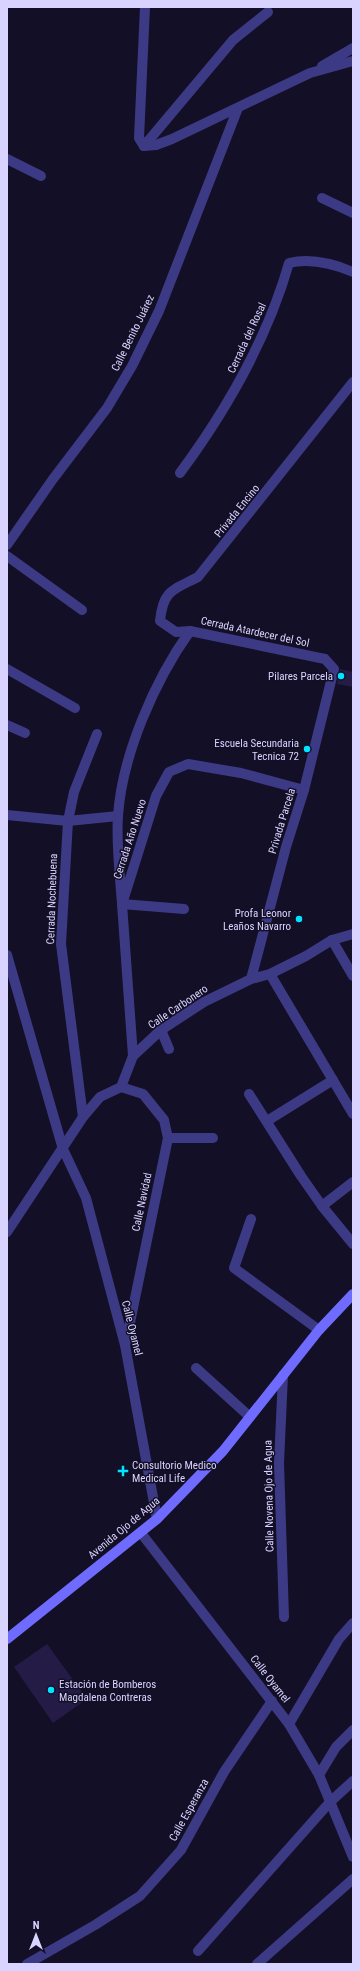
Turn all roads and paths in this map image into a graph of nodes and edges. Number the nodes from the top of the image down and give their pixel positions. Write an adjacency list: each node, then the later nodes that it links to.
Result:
1 (145, 7): 7 (street)
2 (268, 12): 7 (street)
3 (353, 48): 5 (street)
4 (353, 61): 5 (street)
5 (310, 73): 6 (street)
6 (238, 108): 7 (street); 15 (street, Calle Benito Juárez)
7 (144, 146)
8 (7, 159): 9 (street)
9 (41, 176)
10 (322, 198): 11 (street)
11 (353, 213)
12 (353, 272): 14 (street, Cerrada del Rosal)
13 (353, 382): 18 (street, Privada Encino)
14 (180, 473)
15 (7, 545)
16 (7, 556): 17 (street)
17 (82, 610)
18 (190, 631): 19 (street, Cerrada Atardecer del Sol); 27 (street, Cerrada Atardecer del Sol)
19 (334, 669): 25 (street, Privada Parcela)
20 (7, 670): 21 (street)
21 (75, 708)
22 (7, 725): 23 (street)
23 (25, 733)
24 (97, 734): 28 (street, Cerrada Nochebuena)
25 (304, 790): 29 (street, Cerrada Año Nuevo); 36 (street, Privada Parcela)
26 (7, 815): 28 (street)
27 (118, 816): 28 (street); 29 (street, Cerrada Atardecer del Sol)
28 (68, 820): 44 (street, Cerrada Nochebuena)
29 (122, 904): 30 (street); 39 (street, Cerrada Año Nuevo)
30 (184, 909)
31 (353, 934): 32 (street, Calle Carbonero)
32 (332, 940): 34 (street, Calle Carbonero); 35 (street)
33 (7, 955): 48 (street)
34 (270, 974): 36 (street, Calle Carbonero); 40 (street)
35 (353, 976)
36 (251, 979): 37 (street, Calle Carbonero)
37 (161, 1030): 38 (street); 39 (street, Calle Carbonero)
38 (169, 1049)
39 (133, 1056): 41 (street, Calle Carbonero)
40 (333, 1080): 43 (street); 45 (street)
41 (121, 1087): 44 (street); 46 (street, Calle Navidad)
42 (249, 1094): 45 (street)
43 (353, 1114)
44 (83, 1117): 48 (street)
45 (267, 1121): 50 (street)
46 (168, 1138): 47 (street); 56 (street, Calle Navidad)
47 (213, 1138)
48 (63, 1149): 52 (street); 56 (street, Calle Oyamel)
49 (353, 1182): 50 (street)
50 (322, 1206): 53 (street)
51 (251, 1219): 55 (street)
52 (7, 1232)
53 (353, 1244)
54 (353, 1294): 55 (street, Avenida Ojo de Agua)
55 (319, 1330): 58 (street, Avenida Ojo de Agua)
56 (125, 1345): 60 (street, Calle Oyamel)
57 (196, 1368): 59 (street)
58 (283, 1375): 59 (street, Avenida Ojo de Agua); 62 (street, Calle Novena Ojo de Agua)
59 (250, 1417): 60 (street, Avenida Ojo de Agua)
60 (157, 1519): 61 (street, Avenida Ojo de Agua)
61 (141, 1533): 64 (street, Avenida Ojo de Agua); 65 (street, Calle Oyamel)
62 (284, 1617)
63 (353, 1623): 66 (street)
64 (7, 1639)
65 (272, 1701): 66 (street, Calle Oyamel); 74 (street, Calle Esperanza)
66 (289, 1724): 68 (street, Calle Oyamel)
67 (353, 1730): 68 (street)
68 (319, 1775): 70 (street, Calle Oyamel)
69 (353, 1781): 70 (street)
70 (330, 1802): 71 (street, Calle Oyamel); 73 (street)
71 (353, 1857)
72 (353, 1879): 75 (street)
73 (198, 1951)
74 (27, 1964)
75 (257, 1964)

